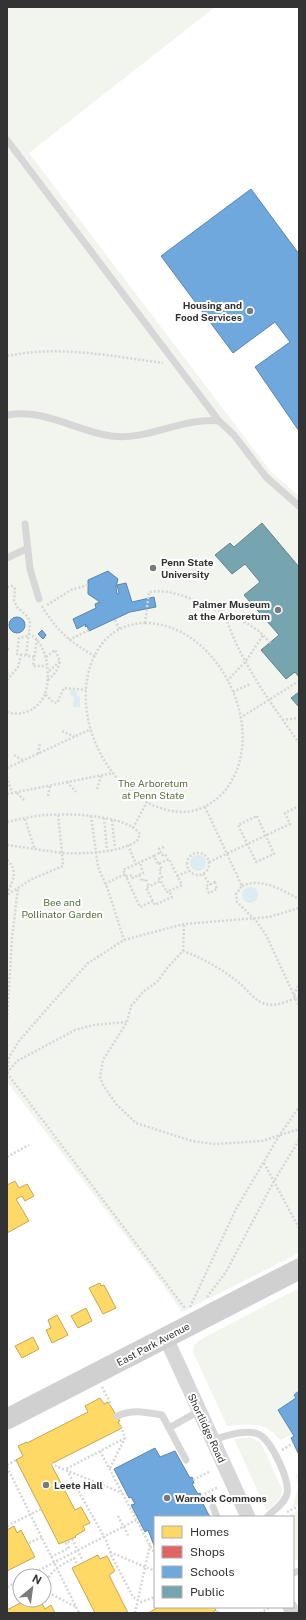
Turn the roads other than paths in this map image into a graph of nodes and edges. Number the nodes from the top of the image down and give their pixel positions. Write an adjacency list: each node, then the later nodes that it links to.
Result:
1 (7, 140): 3 (lane)
2 (7, 415): 3 (lane)
3 (219, 420): 4 (lane)
4 (299, 506)
5 (25, 524): 6 (lane)
6 (28, 548): 7 (lane); 8 (lane)
7 (7, 558)
8 (39, 599)
9 (299, 1269): 10 (main road, East Park Avenue)
10 (166, 1338): 11 (street, Shortlidge Road); 12 (main road, East Park Avenue)
11 (199, 1411): 14 (lane); 15 (street, Shortlidge Road)
12 (7, 1419)
13 (118, 1419): 14 (lane)
14 (169, 1428): 16 (lane)
15 (212, 1440): 19 (street, Shortlidge Road); 20 (lane)
16 (186, 1460)
17 (212, 1507): 18 (lane)
18 (216, 1516)
19 (248, 1516)
20 (268, 1516)

